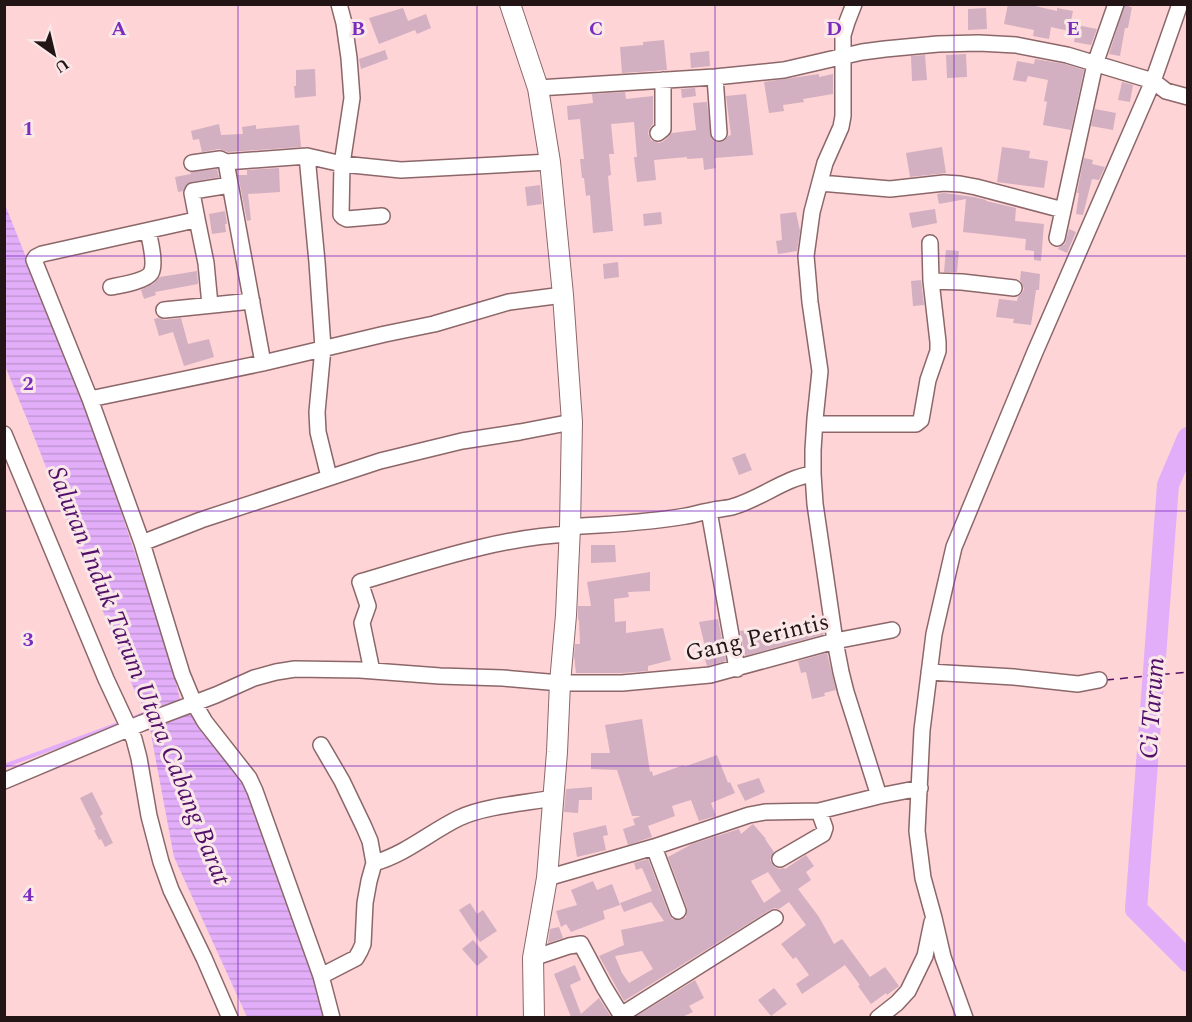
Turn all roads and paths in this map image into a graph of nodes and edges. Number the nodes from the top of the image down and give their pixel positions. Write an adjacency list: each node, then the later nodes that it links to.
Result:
1 (339, 4): 19 (street)
2 (854, 4): 6 (street)
3 (1116, 4): 7 (street)
4 (1180, 4): 10 (street)
5 (512, 10): 11 (main road)
6 (843, 57): 7 (street); 8 (street); 20 (street)
7 (1095, 64): 10 (street); 22 (street)
8 (715, 77): 9 (street); 14 (street)
9 (663, 80): 11 (street); 13 (street)
10 (1153, 81): 12 (street); 50 (street)
11 (538, 88): 17 (main road)
12 (1188, 97)
13 (658, 133)
14 (719, 133)
15 (308, 156): 16 (street); 19 (street); 35 (street)
16 (226, 162): 18 (street); 21 (street)
17 (550, 162): 19 (street); 31 (main road)
18 (192, 163)
19 (342, 164): 23 (street)
20 (820, 183): 22 (street); 39 (street)
21 (230, 185): 24 (street); 32 (street)
22 (1063, 210): 26 (street)
23 (382, 216)
24 (197, 219): 25 (street); 33 (street)
25 (148, 231): 29 (street); 37 (street)
26 (1057, 238)
27 (930, 243): 28 (street)
28 (931, 282): 30 (street); 39 (street)
29 (111, 287)
30 (1014, 288)
31 (564, 295): 35 (street); 38 (main road)
32 (252, 301): 33 (street); 36 (street)
33 (210, 305): 34 (street)
34 (164, 310)
35 (323, 348): 36 (street); 42 (street)
36 (263, 363): 37 (street)
37 (90, 399): 45 (street)
38 (572, 422): 42 (street); 44 (main road)
39 (815, 424): 41 (street)
40 (4, 434): 54 (street)
41 (813, 474): 43 (street); 47 (street)
42 (329, 477): 45 (street)
43 (709, 511): 44 (street); 48 (street)
44 (570, 531): 49 (street); 52 (main road)
45 (142, 543): 53 (street)
46 (892, 630): 47 (street, Gang Perintis)
47 (835, 641): 48 (street, Gang Perintis); 58 (street)
48 (737, 669): 52 (street, Gang Perintis)
49 (372, 671): 52 (street, Gang Perintis); 53 (street, Gang Perintis)
50 (929, 672): 51 (street); 57 (street)
51 (1099, 680)
52 (560, 683): 59 (main road)
53 (188, 705): 54 (street, Gang Perintis); 69 (street)
54 (136, 725): 56 (street, Gang Perintis); 71 (street)
55 (321, 745): 63 (street)
56 (4, 782)
57 (920, 788): 58 (street); 67 (street)
58 (879, 796): 60 (street)
59 (554, 798): 63 (street); 64 (main road)
60 (819, 811): 61 (street); 62 (street)
61 (654, 847): 64 (street); 65 (street)
62 (780, 859)
63 (374, 863): 69 (street)
64 (547, 878): 68 (main road)
65 (678, 911)
66 (775, 918): 70 (street)
67 (934, 918): 74 (street); 75 (street)
68 (533, 958): 70 (street); 73 (main road)
69 (321, 976): 72 (street)
70 (622, 1016)
71 (230, 1017)
72 (333, 1017)
73 (534, 1017)
74 (878, 1017)
75 (965, 1017)

